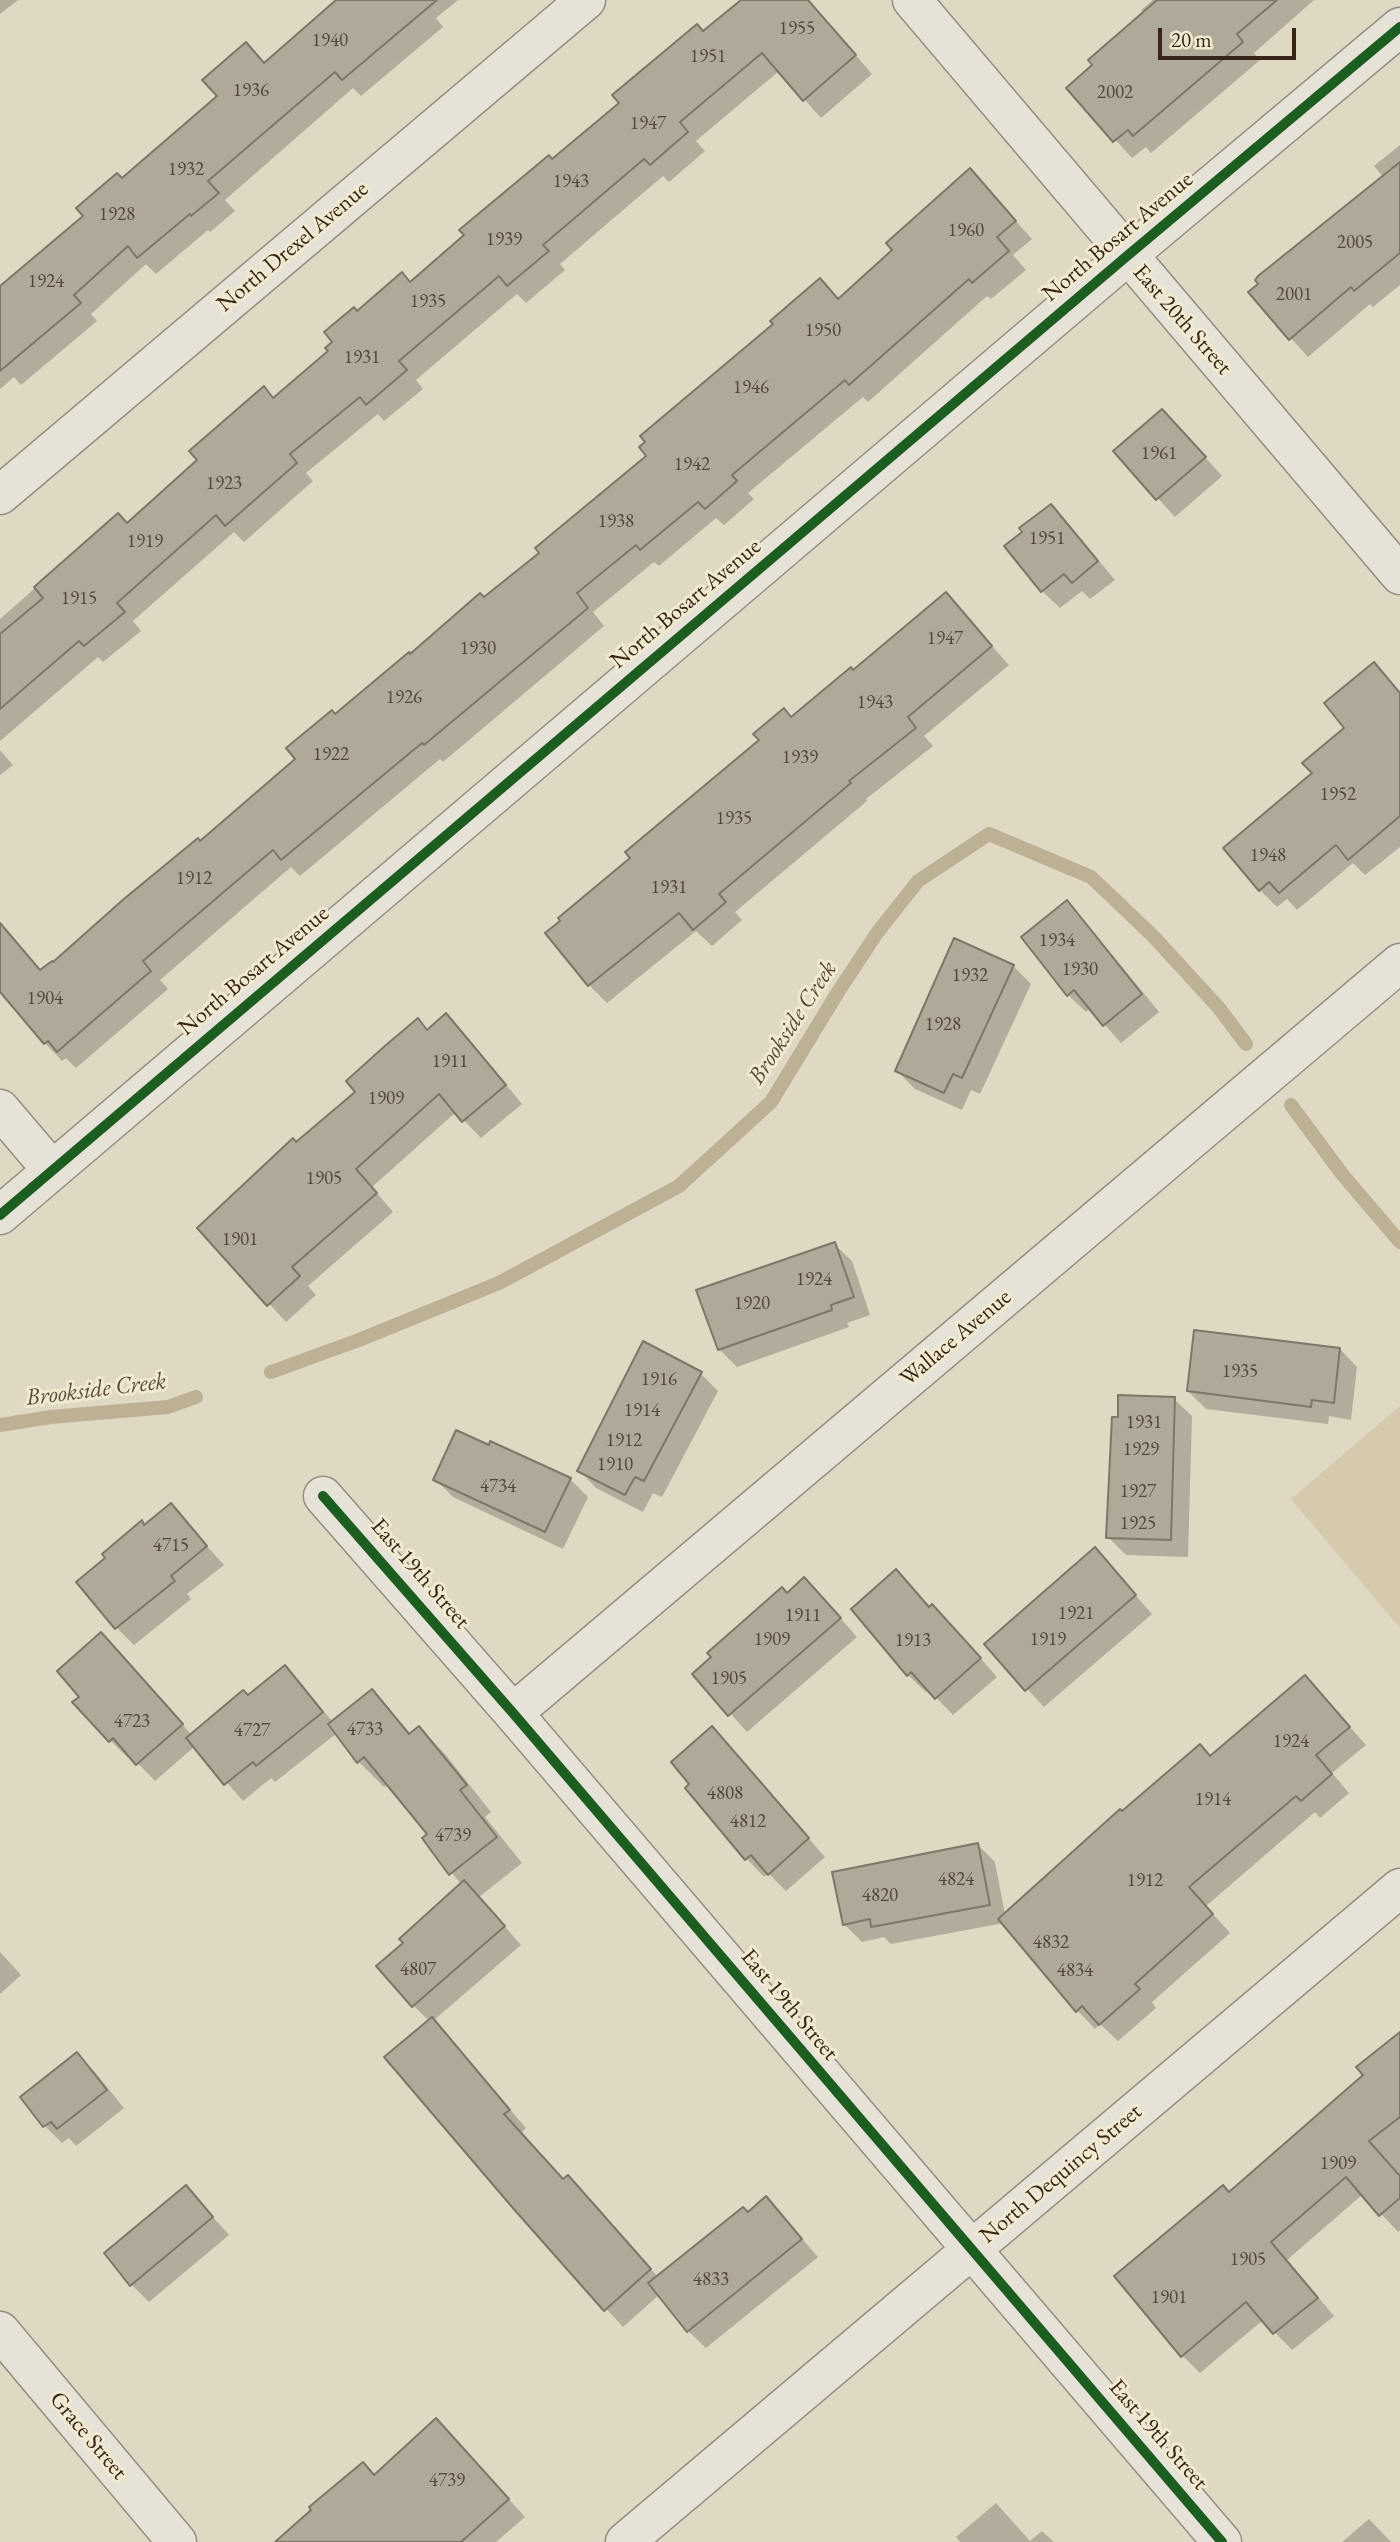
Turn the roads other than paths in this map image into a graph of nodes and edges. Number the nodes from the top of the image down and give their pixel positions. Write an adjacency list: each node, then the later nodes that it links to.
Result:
1 (586, 0): 5 (street, North Drexel Avenue)
2 (912, 0): 4 (street, East 20th Street)
3 (1400, 27): 4 (street, North Bosart Avenue)
4 (1127, 256): 6 (street, East 20th Street); 9 (street, North Bosart Avenue)
5 (0, 495)
6 (1400, 575)
7 (1400, 963): 12 (street, Wallace Avenue)
8 (0, 1109): 9 (street)
9 (52, 1170): 10 (street, North Bosart Avenue)
10 (0, 1215)
11 (323, 1496): 12 (street, East 19th Street)
12 (513, 1713): 14 (street, East 19th Street)
13 (1400, 1888): 14 (street, North Dequincy Street)
14 (971, 2250): 17 (street, North Dequincy Street); 18 (street, East 19th Street)
15 (0, 2331): 16 (street, Grace Street)
16 (177, 2542)
17 (625, 2542)
18 (1222, 2542)

